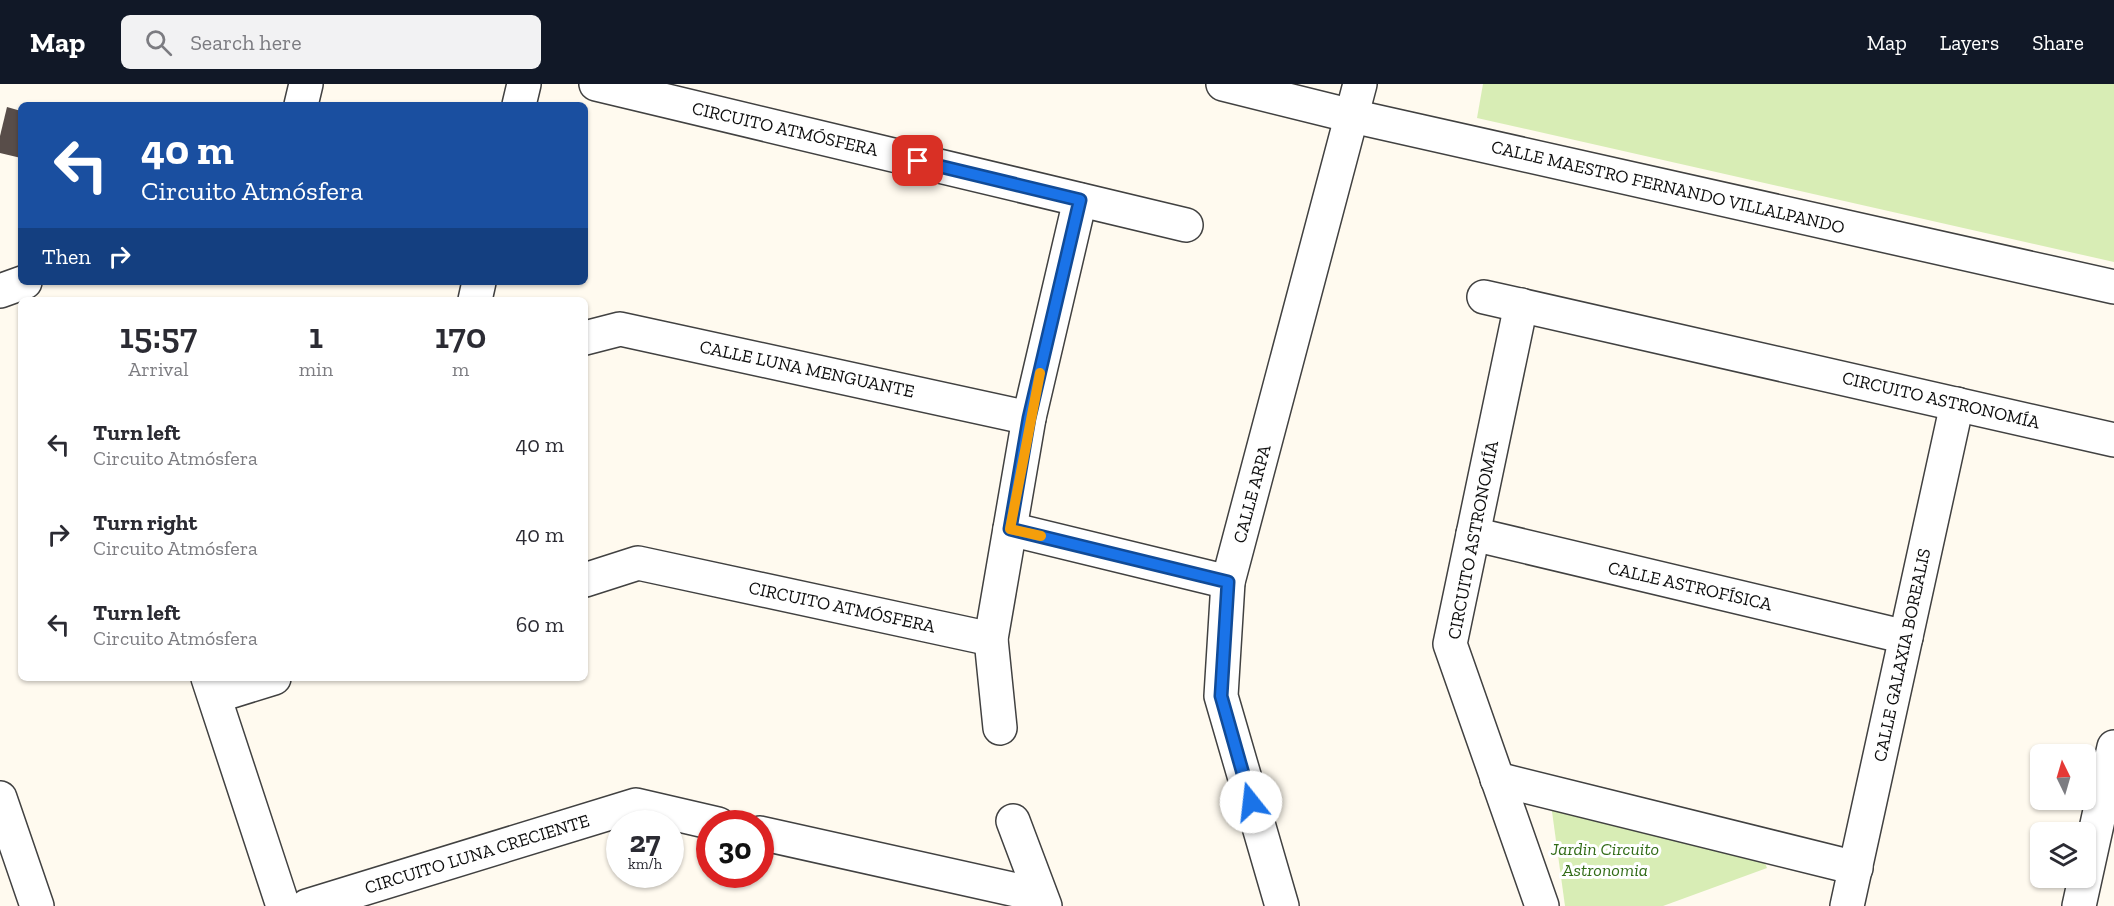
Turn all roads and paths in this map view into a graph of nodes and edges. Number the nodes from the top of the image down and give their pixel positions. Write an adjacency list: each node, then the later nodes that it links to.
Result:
1 (306, 84): 6 (street)
2 (524, 84): 7 (street)
3 (596, 84): 9 (street, CIRCUITO ATMÓSFERA)
4 (1223, 84): 8 (street, CALLE MAESTRO FERNANDO VILLALPANDO)
5 (1359, 84): 8 (street, CALLE ARPA)
6 (302, 102)
7 (520, 102)
8 (1352, 116): 12 (street, CALLE MAESTRO FERNANDO VILLALPANDO); 23 (street, CALLE ARPA)
9 (1080, 200): 10 (street, CIRCUITO ATMÓSFERA); 18 (street)
10 (1186, 225)
11 (18, 285): 13 (street)
12 (2114, 286)
13 (0, 291)
14 (1484, 297): 15 (street, CIRCUITO ASTRONOMÍA)
15 (1521, 305): 17 (street, CIRCUITO ASTRONOMÍA); 21 (street, CIRCUITO ASTRONOMÍA)
16 (588, 337): 18 (street, CALLE LUNA MENGUANTE)
17 (1957, 404): 19 (street, CIRCUITO ASTRONOMÍA); 24 (street, CALLE GALAXIA BOREALIS)
18 (1029, 418): 20 (street)
19 (2114, 440)
20 (1010, 529): 23 (street); 25 (street)
21 (1473, 534): 24 (street, CALLE ASTROFÍSICA); 30 (street, CIRCUITO ASTRONOMÍA)
22 (588, 579): 25 (street, CIRCUITO ATMÓSFERA)
23 (1228, 582): 42 (street, CALLE ARPA)
24 (1906, 637): 36 (street, CALLE GALAXIA BOREALIS)
25 (991, 639): 28 (street)
26 (253, 681): 27 (street)
27 (212, 687): 39 (street)
28 (1000, 728)
29 (2114, 747): 45 (street)
30 (1497, 779): 36 (street); 43 (street, CIRCUITO ASTRONOMÍA)
31 (0, 798): 34 (street)
32 (696, 819): 40 (street, CIRCUITO LUNA CRECIENTE)
33 (1013, 821): 37 (street)
34 (6, 836): 38 (street)
35 (774, 836): 37 (street)
36 (1856, 868): 44 (street, CALLE GALAXIA BOREALIS)
37 (1036, 897): 41 (street)
38 (37, 906)
39 (283, 906)
40 (307, 906)
41 (988, 906)
42 (1282, 906)
43 (1542, 906)
44 (1847, 906)
45 (2079, 906)

